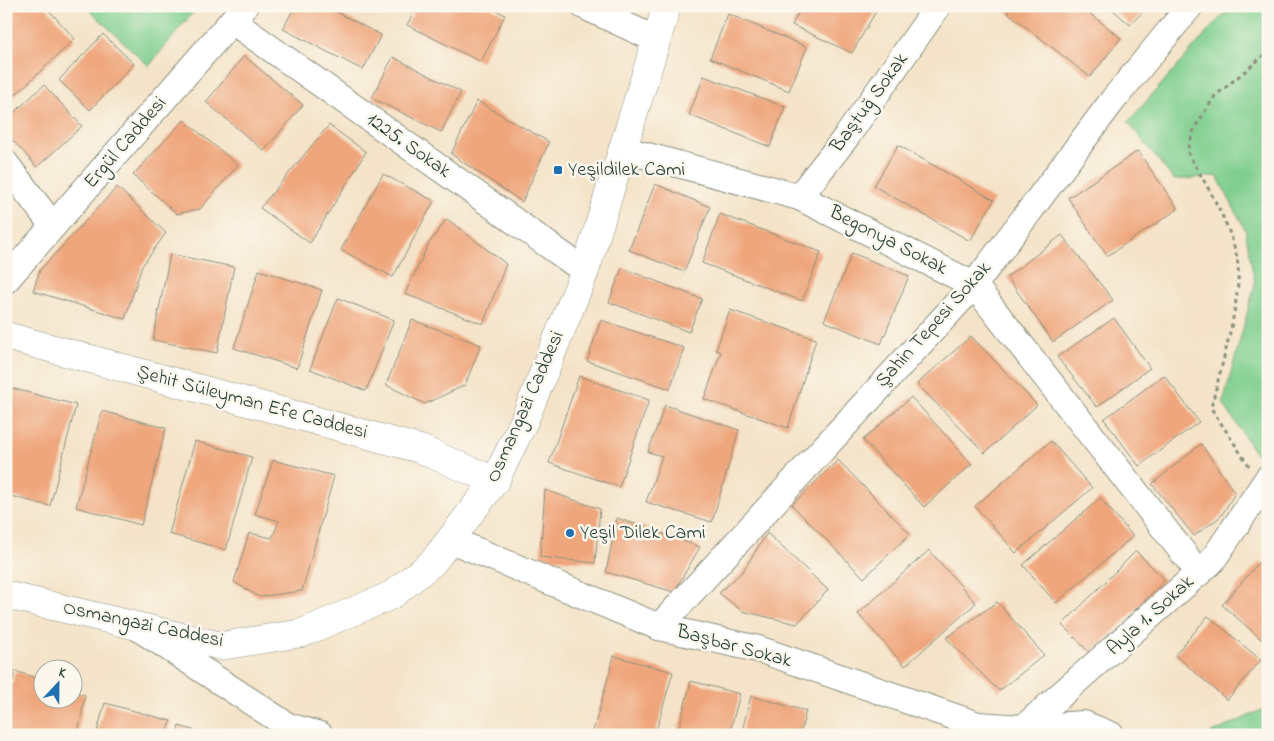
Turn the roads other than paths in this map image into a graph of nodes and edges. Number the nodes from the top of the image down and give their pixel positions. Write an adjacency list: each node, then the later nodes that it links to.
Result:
1 (584, 6): 6 (street)
2 (667, 6): 6 (main road, Osmangazi Caddesi)
3 (938, 6): 9 (street, Baştuğ Sokak)
4 (1190, 6): 13 (street, Şahin Tepesi Sokak)
5 (238, 14): 10 (street, Ergül Caddesi); 11 (street, 1225. Sokak)
6 (656, 39): 7 (main road, Osmangazi Caddesi)
7 (622, 149): 9 (street, Begonya Sokak); 11 (main road, Osmangazi Caddesi)
8 (6, 164): 10 (street)
9 (799, 197): 13 (street, Begonya Sokak)
10 (54, 226): 12 (street, Ergül Caddesi)
11 (585, 270): 15 (main road, Osmangazi Caddesi)
12 (6, 280)
13 (974, 285): 18 (street, Begonya Sokak); 21 (street, Şahin Tepesi Sokak)
14 (6, 336): 15 (main road, Şehit Süleyman Efe Caddesi)
15 (495, 481): 17 (main road, Osmangazi Caddesi)
16 (1265, 482): 18 (street, Ayla 1. Sokak)
17 (451, 540): 20 (main road, Osmangazi Caddesi); 21 (street, Başbar Sokak)
18 (1199, 573): 22 (street, Ayla 1. Sokak)
19 (6, 595): 20 (main road, Osmangazi Caddesi)
20 (135, 626): 23 (street)
21 (659, 627): 22 (street, Başbar Sokak)
22 (1020, 731): 24 (street, Başbar Sokak)
23 (320, 735)
24 (1110, 735)

